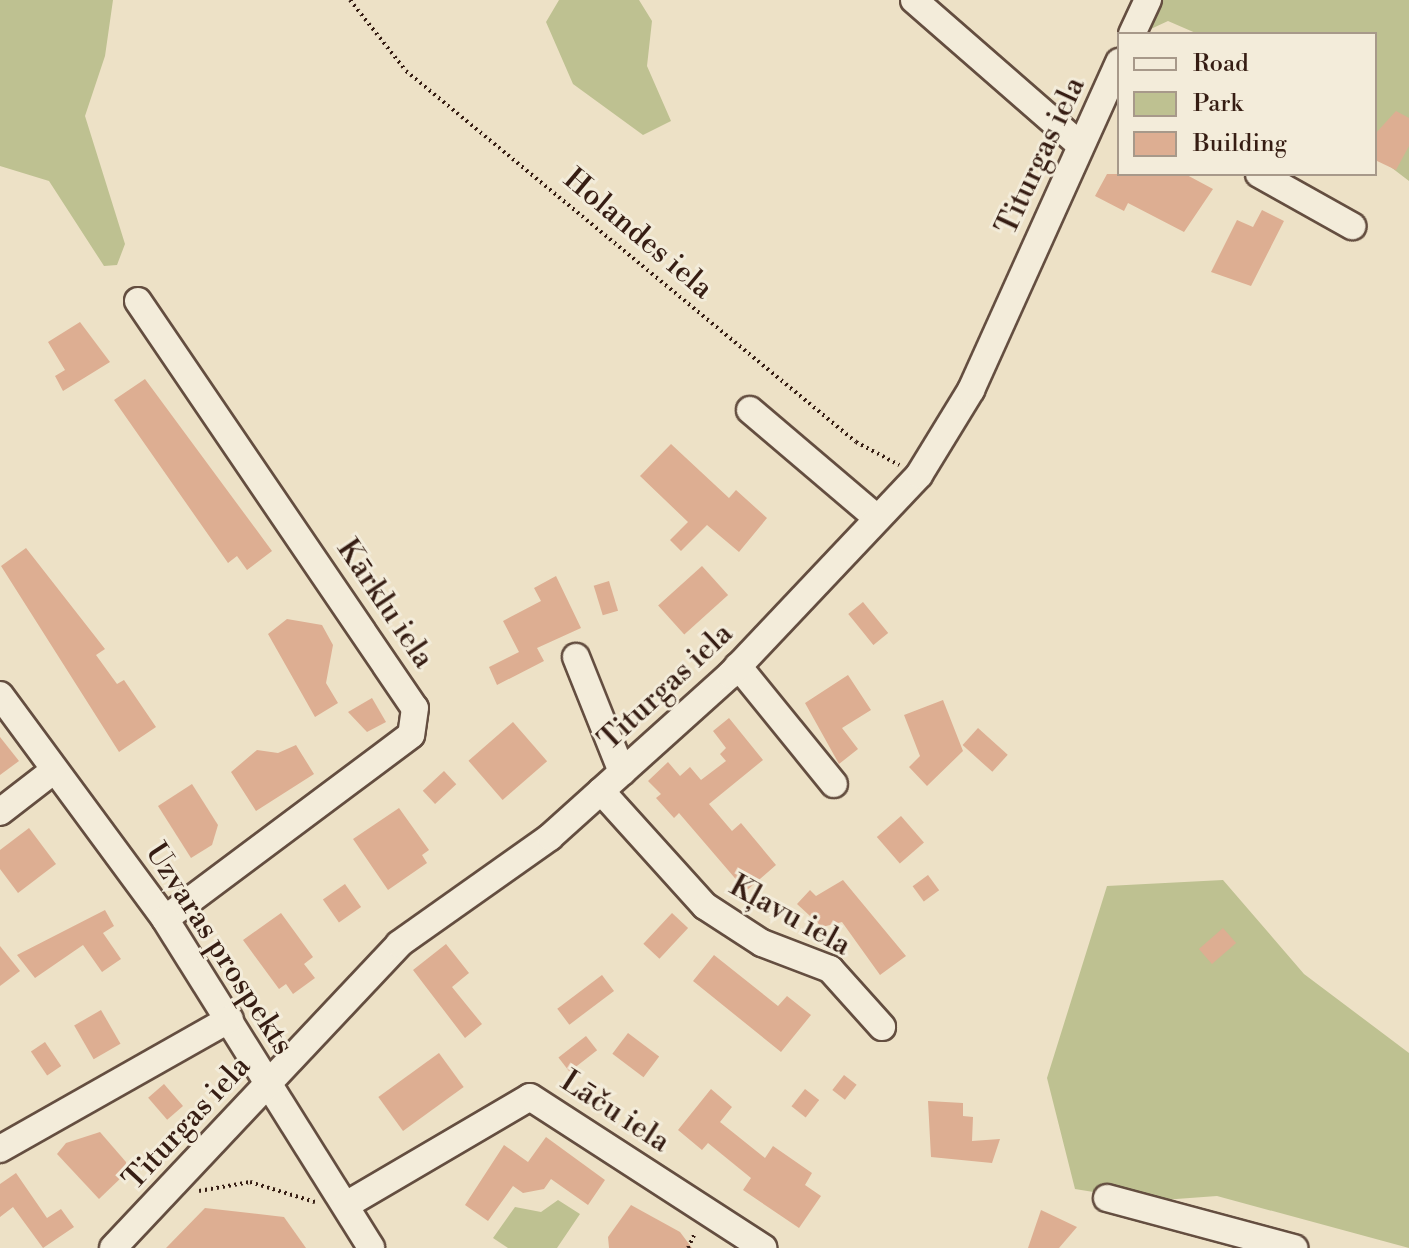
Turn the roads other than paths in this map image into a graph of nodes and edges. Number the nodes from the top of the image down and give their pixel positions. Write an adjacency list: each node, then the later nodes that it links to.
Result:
1 (914, 0): 6 (street)
2 (1148, 0): 3 (street)
3 (1133, 32)
4 (1117, 72): 5 (street, Titurgas iela)
5 (1113, 93): 6 (street, Titurgas iela)
6 (1079, 144): 11 (street, Titurgas iela)
7 (1263, 176): 8 (street)
8 (1352, 226)
9 (138, 301): 20 (street, Kārklu iela)
10 (750, 410): 11 (street)
11 (877, 518): 13 (street, Titurgas iela)
12 (576, 657): 16 (street)
13 (738, 666): 16 (street, Titurgas iela); 17 (street)
14 (0, 695): 15 (street, Uzvaras prospekts)
15 (53, 771): 19 (street); 20 (street, Uzvaras prospekts)
16 (622, 772): 18 (street, Titurgas iela)
17 (834, 784)
18 (601, 791): 22 (street, Kļavu iela); 23 (street, Titurgas iela)
19 (0, 812)
20 (165, 919): 21 (street, Uzvaras prospekts)
21 (230, 1019): 23 (street, Uzvaras prospekts); 24 (street)
22 (882, 1027)
23 (269, 1084): 26 (street, Uzvaras prospekts); 27 (street, Titurgas iela)
24 (0, 1149)
25 (1107, 1198): 30 (street)
26 (335, 1210): 28 (street, Uzvaras prospekts); 29 (street, Lāču iela)
27 (113, 1248)
28 (371, 1248)
29 (763, 1248)
30 (1294, 1248)

